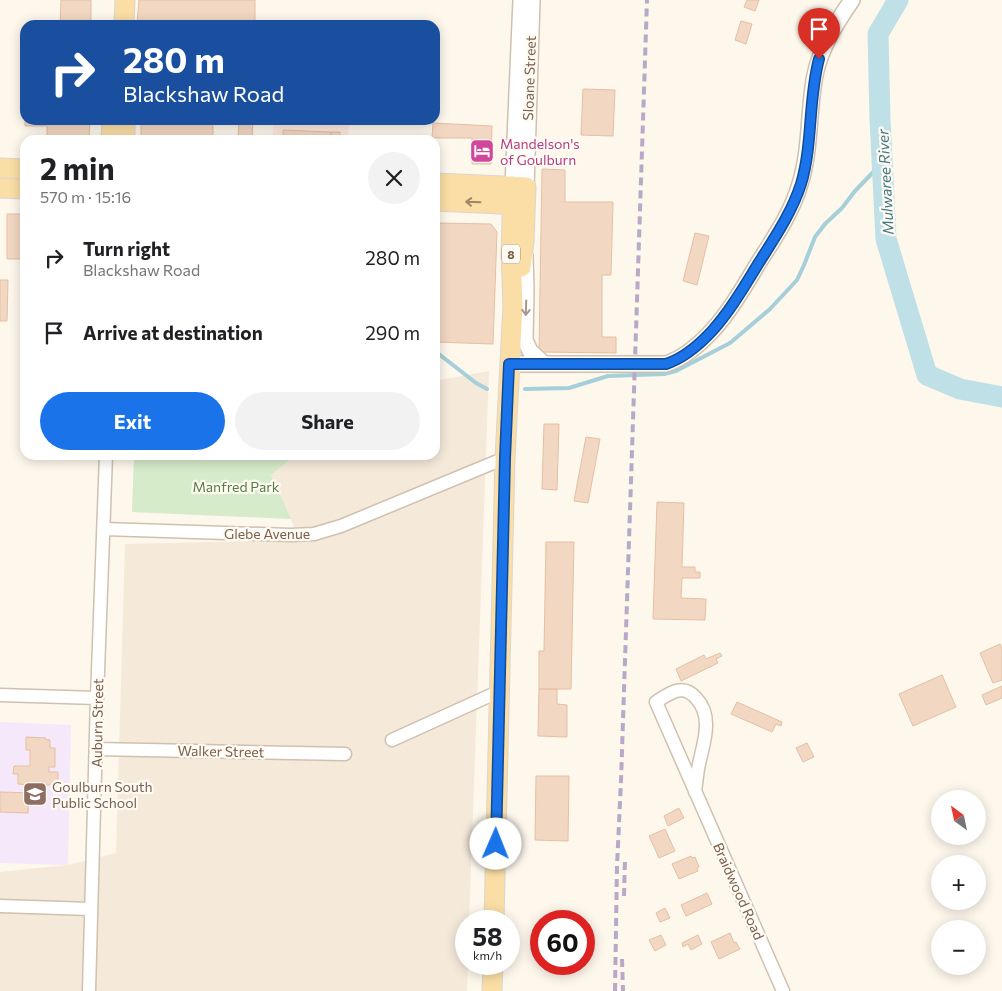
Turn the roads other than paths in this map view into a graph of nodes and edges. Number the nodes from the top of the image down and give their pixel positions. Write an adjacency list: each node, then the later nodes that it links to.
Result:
1 (117, 0): 6 (main road)
2 (125, 0): 7 (main road)
3 (521, 0): 13 (street, Sloane Street)
4 (532, 0): 13 (street, Sloane Street)
5 (852, 0): 18 (street)
6 (116, 20)
7 (124, 20)
8 (0, 168): 9 (main road)
9 (20, 169)
10 (440, 184): 13 (main road)
11 (0, 188): 12 (main road)
12 (20, 189)
13 (519, 196): 14 (main road, one-way to 14); 15 (main road, Sloane Street / 8); 16 (main road, Sloane Street / 8)
14 (440, 201)
15 (524, 242): 16 (main road, Sloane Street / 8); 18 (street, one-way to 18)
16 (513, 305): 17 (main road, Sloane Street / 8)
17 (509, 364): 18 (street); 19 (main road, Sloane Street / 8)
18 (544, 364)
19 (505, 458): 21 (street, Glebe Avenue); 22 (main road, Sloane Street / 8)
20 (106, 460): 21 (street, Auburn Street)
21 (104, 529): 24 (street, Auburn Street)
22 (500, 691): 25 (street); 31 (main road, Sloane Street / 8)
23 (0, 695): 24 (street)
24 (97, 698): 26 (street, Auburn Street)
25 (392, 740)
26 (96, 749): 27 (street, Walker Street); 30 (street, Auburn Street)
27 (345, 754)
28 (695, 792): 28 (street, Braidwood Road); 35 (street, Braidwood Road)
29 (0, 906): 30 (street)
30 (91, 909): 33 (street, Auburn Street)
31 (494, 910)
32 (492, 975): 34 (main road)
33 (89, 991)
34 (492, 991)
35 (783, 991)

